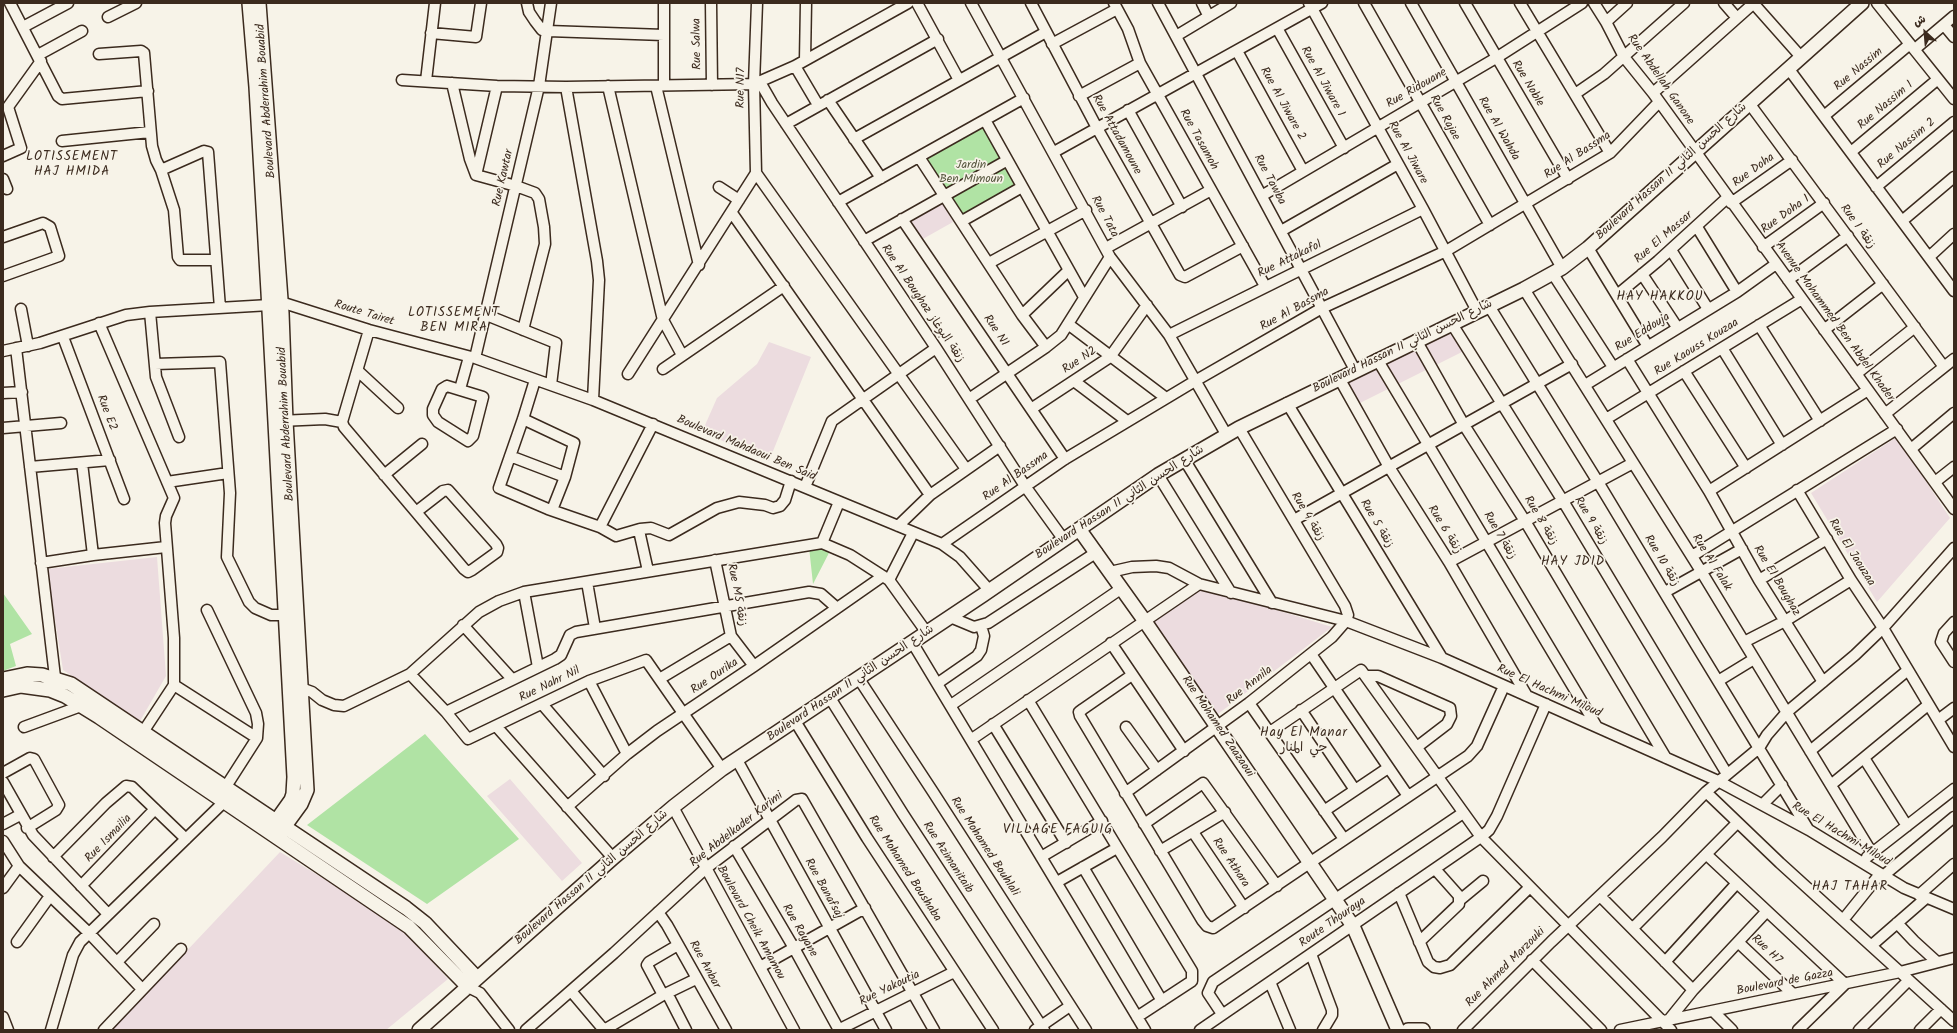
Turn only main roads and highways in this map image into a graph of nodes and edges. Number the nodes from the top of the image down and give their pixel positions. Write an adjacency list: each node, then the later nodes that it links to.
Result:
1 (248, 3): 4 (main road, Boulevard Abderrahim Bouabid)
2 (259, 3): 4 (main road, Boulevard Abderrahim Bouabid)
3 (1862, 3): 5 (main road, Boulevard Hassan II شارع الحسن الثاني)
4 (275, 304): 6 (main road, Boulevard Abderrahim Bouabid)
5 (1080, 529): 11 (main road, Boulevard Hassan II شارع الحسن الثاني); 13 (main road, Rue Mohamed Zaazaoui)
6 (291, 615): 10 (main road, Boulevard Abderrahim Bouabid); 10 (main road, Boulevard Abderrahim Bouabid)
7 (3, 679): 9 (main road)
8 (3, 690): 9 (main road)
9 (228, 794): 10 (main road)
10 (277, 829): 11 (main road)
11 (472, 982): 12 (main road, Boulevard Hassan II شارع الحسن الثاني)
12 (419, 1030)
13 (1398, 1030)
14 (1408, 1030): 15 (main road)
15 (1423, 1030)

